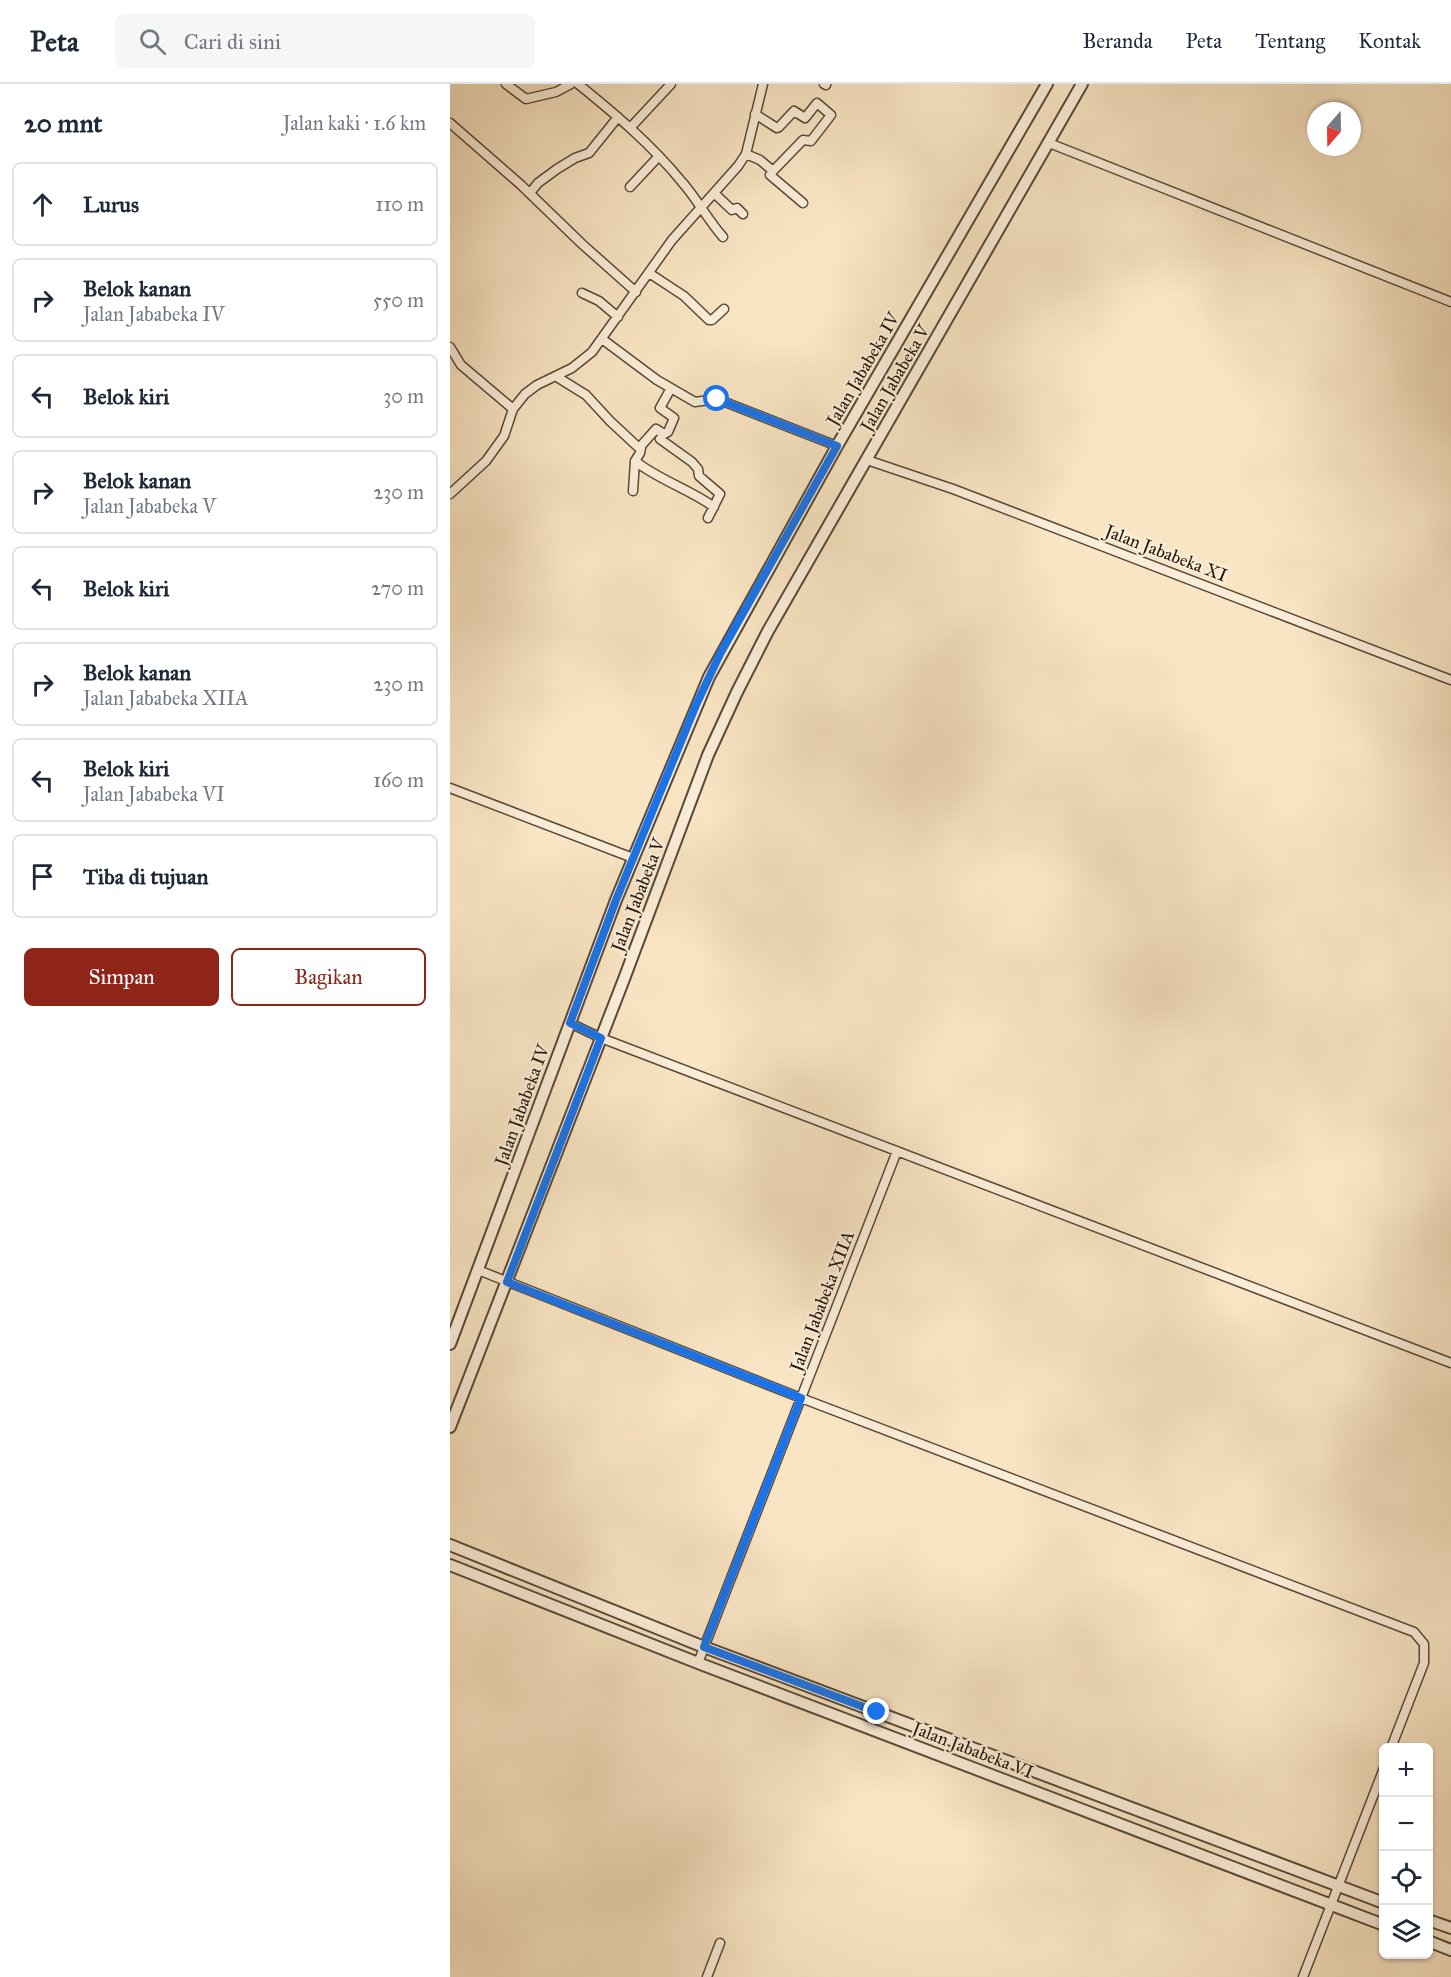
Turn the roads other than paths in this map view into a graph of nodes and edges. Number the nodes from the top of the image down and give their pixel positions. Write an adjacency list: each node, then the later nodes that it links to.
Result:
1 (506, 84): 2 (street)
2 (571, 84)
3 (578, 84): 9 (street)
4 (671, 84): 11 (street)
5 (763, 84): 8 (street)
6 (1047, 84): 35 (street, Jalan Jababeka IV)
7 (1082, 84): 12 (street, Jalan Jababeka V)
8 (755, 114): 13 (street); 15 (street)
9 (618, 117): 11 (street); 17 (street)
10 (450, 123): 17 (street)
11 (631, 128): 14 (street)
12 (1049, 143): 26 (street); 37 (street, Jalan Jababeka V)
13 (746, 154): 15 (street); 18 (street)
14 (659, 156): 16 (street); 20 (street)
15 (773, 171): 19 (street)
16 (630, 187)
17 (530, 193): 24 (street)
18 (714, 193): 20 (street); 21 (street)
19 (803, 203)
20 (700, 208): 22 (street); 23 (street)
21 (743, 214)
22 (723, 237)
23 (649, 273): 24 (street); 27 (street)
24 (636, 292): 28 (street)
25 (582, 293): 28 (street)
26 (1451, 302)
27 (724, 309)
28 (618, 317): 29 (street)
29 (602, 339): 31 (street); 32 (street)
30 (450, 346): 33 (street)
31 (557, 376): 33 (street); 36 (street)
32 (671, 388): 34 (street); 35 (street)
33 (513, 409): 40 (street)
34 (664, 434): 36 (street); 41 (street)
35 (837, 446): 45 (street, Jalan Jababeka IV)
36 (640, 448): 38 (street)
37 (867, 460): 43 (street, Jalan Jababeka XI); 47 (street, Jalan Jababeka V)
38 (635, 461): 39 (street); 41 (street)
39 (633, 491)
40 (450, 494)
41 (714, 507): 42 (street)
42 (708, 518)
43 (1451, 680)
44 (450, 788): 45 (street)
45 (633, 858): 46 (street, Jalan Jababeka IV)
46 (570, 1023): 47 (street); 49 (street, Jalan Jababeka IV)
47 (601, 1038): 48 (street); 50 (street, Jalan Jababeka V)
48 (897, 1151): 52 (street); 53 (street, Jalan Jababeka XIIA)
49 (478, 1270): 50 (street); 51 (street, Jalan Jababeka IV)
50 (507, 1282): 53 (street); 54 (street, Jalan Jababeka V)
51 (450, 1344)
52 (1451, 1363)
53 (801, 1398): 57 (street, Jalan Jababeka XIIA); 59 (street)
54 (450, 1427)
55 (450, 1545): 57 (street, Jalan Jababeka VI)
56 (450, 1565): 58 (street, Jalan Jababeka VI)
57 (704, 1647): 58 (street, Jalan Jababeka XIIA); 61 (street, Jalan Jababeka VI)
58 (698, 1663): 63 (street, Jalan Jababeka VI)
59 (1393, 1743)
60 (1379, 1778): 61 (street)
61 (1338, 1886): 62 (street, Jalan Jababeka VI); 63 (street)
62 (1379, 1901)
63 (1330, 1906): 65 (street, Jalan Jababeka VI); 71 (street)
64 (1433, 1922): 66 (street)
65 (1379, 1924)
66 (1451, 1928)
67 (720, 1943): 70 (street)
68 (1433, 1943): 69 (street)
69 (1451, 1950)
70 (707, 1977)
71 (1303, 1977)

